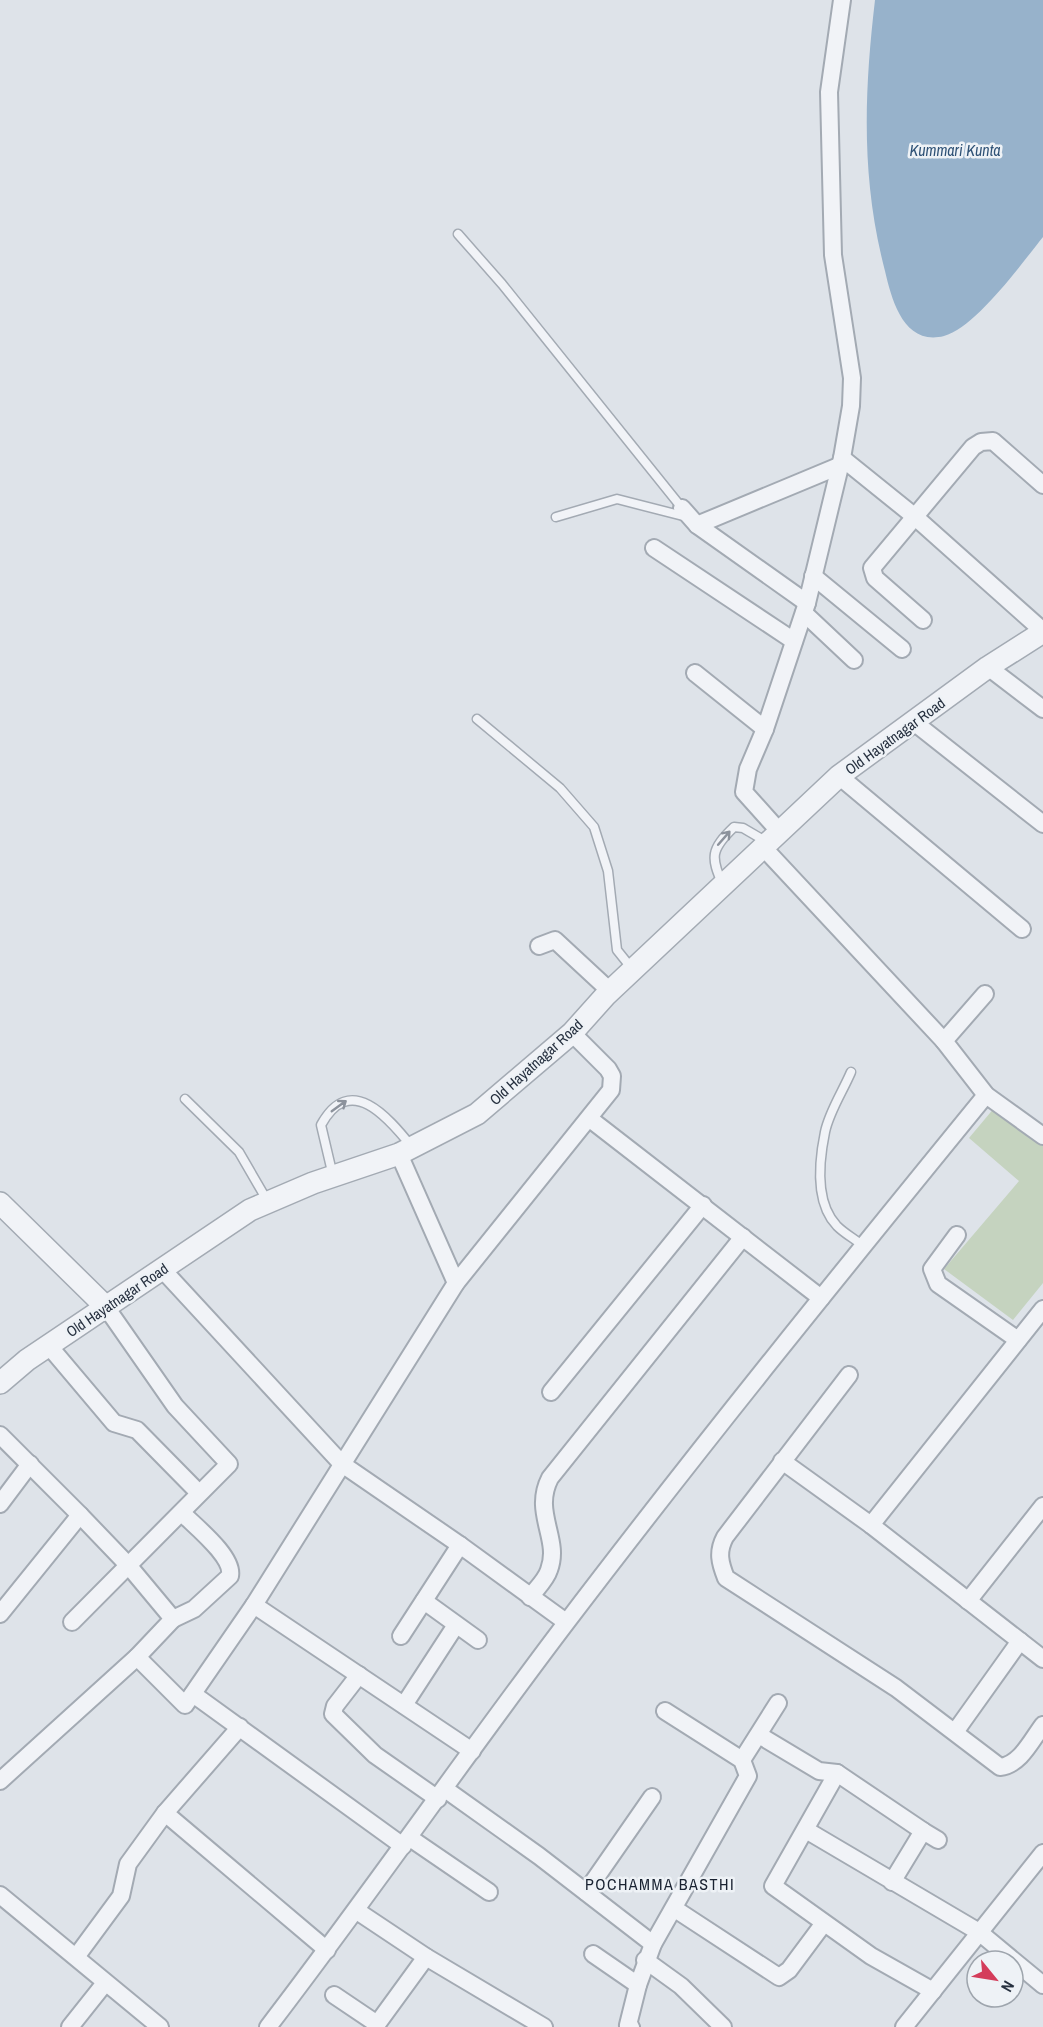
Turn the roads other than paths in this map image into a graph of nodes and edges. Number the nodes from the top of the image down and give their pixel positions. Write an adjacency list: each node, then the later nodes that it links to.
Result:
1 (842, 0): 3 (street)
2 (458, 234): 7 (lane)
3 (841, 462): 5 (street); 7 (street); 9 (street)
4 (1043, 485): 5 (street)
5 (914, 516): 11 (street); 12 (street)
6 (556, 517): 7 (lane)
7 (689, 517): 10 (street)
8 (654, 548): 13 (street)
9 (813, 576): 10 (street); 14 (street)
10 (805, 608): 13 (street); 15 (street)
11 (923, 620)
12 (1043, 632): 16 (street, Old Hayatnagar Road)
13 (794, 641): 21 (street)
14 (902, 649)
15 (854, 660)
16 (988, 667): 18 (street); 20 (street, Old Hayatnagar Road)
17 (695, 673): 21 (street)
18 (1043, 709)
19 (477, 719): 28 (lane)
20 (915, 723): 22 (street, Old Hayatnagar Road); 23 (street)
21 (765, 729): 24 (street)
22 (839, 776): 24 (street, Old Hayatnagar Road); 26 (street)
23 (1043, 824)
24 (769, 840): 25 (street, Old Hayatnagar Road); 25 (lane, one-way to 24); 32 (street)
25 (723, 886): 28 (street, Old Hayatnagar Road)
26 (1022, 929)
27 (539, 945): 29 (street)
28 (633, 970): 29 (street, Old Hayatnagar Road)
29 (610, 991): 31 (street, Old Hayatnagar Road)
30 (985, 994): 32 (street)
31 (572, 1033): 36 (street); 38 (street, Old Hayatnagar Road)
32 (944, 1041): 34 (street)
33 (851, 1072): 45 (lane)
34 (986, 1095): 37 (street); 45 (street)
35 (185, 1099): 41 (lane)
36 (590, 1119): 42 (street); 47 (street)
37 (1043, 1136)
38 (406, 1150): 39 (street, Old Hayatnagar Road); 39 (lane, one-way to 38); 47 (street)
39 (333, 1177): 41 (street, Old Hayatnagar Road)
40 (0, 1203): 49 (street)
41 (268, 1203): 46 (street, Old Hayatnagar Road)
42 (702, 1205): 44 (street); 55 (street)
43 (957, 1235): 51 (street)
44 (743, 1237): 48 (street); 68 (street)
45 (863, 1246): 48 (street)
46 (162, 1269): 49 (street, Old Hayatnagar Road); 59 (street)
47 (456, 1283): 59 (street)
48 (821, 1298): 75 (street)
49 (106, 1307): 52 (street, Old Hayatnagar Road); 60 (street)
50 (1043, 1309): 51 (street)
51 (1018, 1340): 65 (street)
52 (49, 1346): 54 (street, Old Hayatnagar Road); 60 (street)
53 (849, 1375): 57 (street)
54 (0, 1383)
55 (551, 1392)
56 (0, 1435): 58 (street)
57 (782, 1461): 65 (street); 89 (street)
58 (30, 1464): 61 (street); 64 (street)
59 (342, 1464): 66 (street); 71 (street)
60 (199, 1493): 63 (street)
61 (0, 1504)
62 (1042, 1508): 70 (street)
63 (182, 1513): 67 (street); 73 (street)
64 (80, 1515): 67 (street); 72 (street)
65 (871, 1525): 70 (street)
66 (460, 1545): 68 (street); 69 (street)
67 (128, 1565): 73 (street); 74 (street)
68 (530, 1597): 75 (street)
69 (424, 1601): 76 (street); 77 (street)
70 (968, 1601): 79 (street)
71 (254, 1605): 82 (street); 83 (street)
72 (0, 1614)
73 (173, 1619): 80 (street)
74 (72, 1622)
75 (566, 1622): 91 (street)
76 (456, 1625): 78 (street); 85 (street)
77 (401, 1636)
78 (478, 1640)
79 (1020, 1641): 81 (street); 89 (street)
80 (137, 1657): 83 (street); 94 (street)
81 (1043, 1659)
82 (359, 1675): 85 (street); 95 (street)
83 (193, 1694): 88 (street)
84 (778, 1704): 90 (street)
85 (404, 1705): 91 (street)
86 (665, 1711): 92 (street)
87 (1043, 1725): 89 (street)
88 (240, 1727): 97 (street); 99 (street)
89 (955, 1732)
90 (759, 1735): 92 (street); 93 (street)
91 (472, 1751): 95 (street)
92 (742, 1760): 105 (street)
93 (837, 1773): 98 (street); 101 (street)
94 (0, 1781)
95 (441, 1794): 99 (street); 103 (street)
96 (652, 1797): 103 (street)
97 (165, 1813): 110 (street); 112 (street)
98 (806, 1830): 101 (street); 107 (street)
99 (406, 1842): 102 (street); 106 (street)
100 (1043, 1853): 108 (street)
101 (892, 1882): 108 (street)
102 (489, 1892)
103 (586, 1892): 109 (street)
104 (0, 1895): 112 (street)
105 (675, 1909): 107 (street); 109 (street)
106 (357, 1911): 110 (street); 113 (street)
107 (824, 1923): 118 (street)
108 (979, 1932): 117 (street); 118 (street)
109 (653, 1944): 114 (street)
110 (327, 1950): 124 (street)
111 (593, 1954): 116 (street)
112 (76, 1957): 115 (street)
113 (426, 1957): 120 (street); 125 (street)
114 (645, 1960): 116 (street); 126 (street)
115 (105, 1983): 122 (street); 123 (street)
116 (638, 1985): 121 (street)
117 (1043, 1985)
118 (933, 1991): 127 (street)
119 (334, 1995): 120 (street)
120 (376, 2026)
121 (629, 2026)
122 (69, 2027)
123 (160, 2027)
124 (268, 2027)
125 (544, 2027)
126 (723, 2027)
127 (904, 2027)

